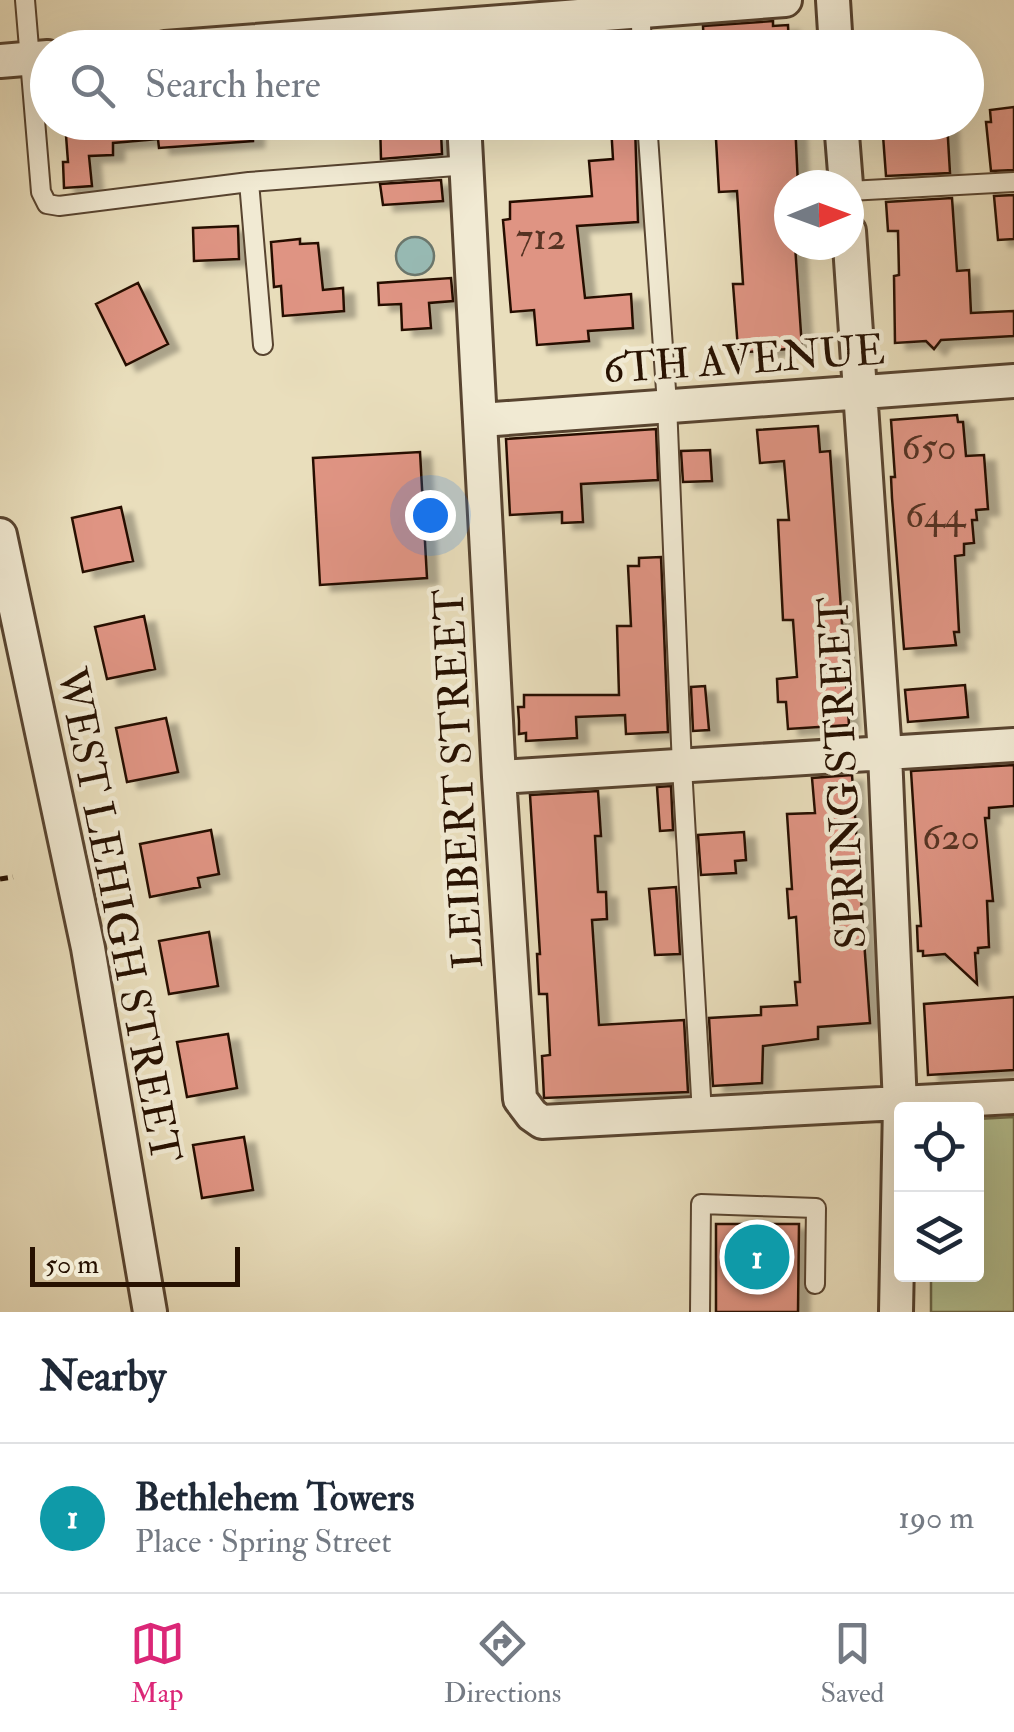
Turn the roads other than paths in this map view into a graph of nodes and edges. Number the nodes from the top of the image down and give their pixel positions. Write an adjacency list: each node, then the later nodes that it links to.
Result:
1 (25, 0): 9 (lane)
2 (785, 0): 4 (street)
3 (833, 0): 8 (street)
4 (640, 5): 5 (street); 7 (lane)
5 (457, 24): 6 (street)
6 (384, 30)
7 (641, 30)
8 (835, 30)
9 (26, 59): 10 (lane)
10 (30, 94)
11 (35, 140): 17 (lane)
12 (466, 140): 15 (street, LEIBERT STREET)
13 (648, 140): 24 (lane)
14 (843, 140): 16 (street)
15 (468, 165): 17 (lane); 25 (street, LEIBERT STREET)
16 (845, 170)
17 (249, 182): 21 (lane)
18 (1014, 182): 19 (lane)
19 (864, 187)
20 (851, 260): 23 (street, SPRING STREET)
21 (263, 346)
22 (1014, 381): 23 (street, 6TH AVENUE)
23 (860, 392): 24 (street, 6TH AVENUE); 28 (street, SPRING STREET)
24 (666, 404): 25 (street, 6TH AVENUE); 29 (lane)
25 (481, 420): 30 (street, LEIBERT STREET)
26 (0, 536): 38 (street, WEST LEHIGH STREET)
27 (1014, 745): 28 (street)
28 (885, 754): 29 (street); 32 (street, SPRING STREET)
29 (682, 766): 30 (street); 35 (lane)
30 (498, 777): 35 (street, LEIBERT STREET)
31 (1014, 1097): 33 (street)
32 (900, 1102)
33 (943, 1102)
34 (894, 1105): 35 (street)
35 (702, 1114)
36 (898, 1192): 40 (street, SPRING STREET)
37 (815, 1284): 39 (lane)
38 (150, 1312)
39 (700, 1312)
40 (896, 1312)

